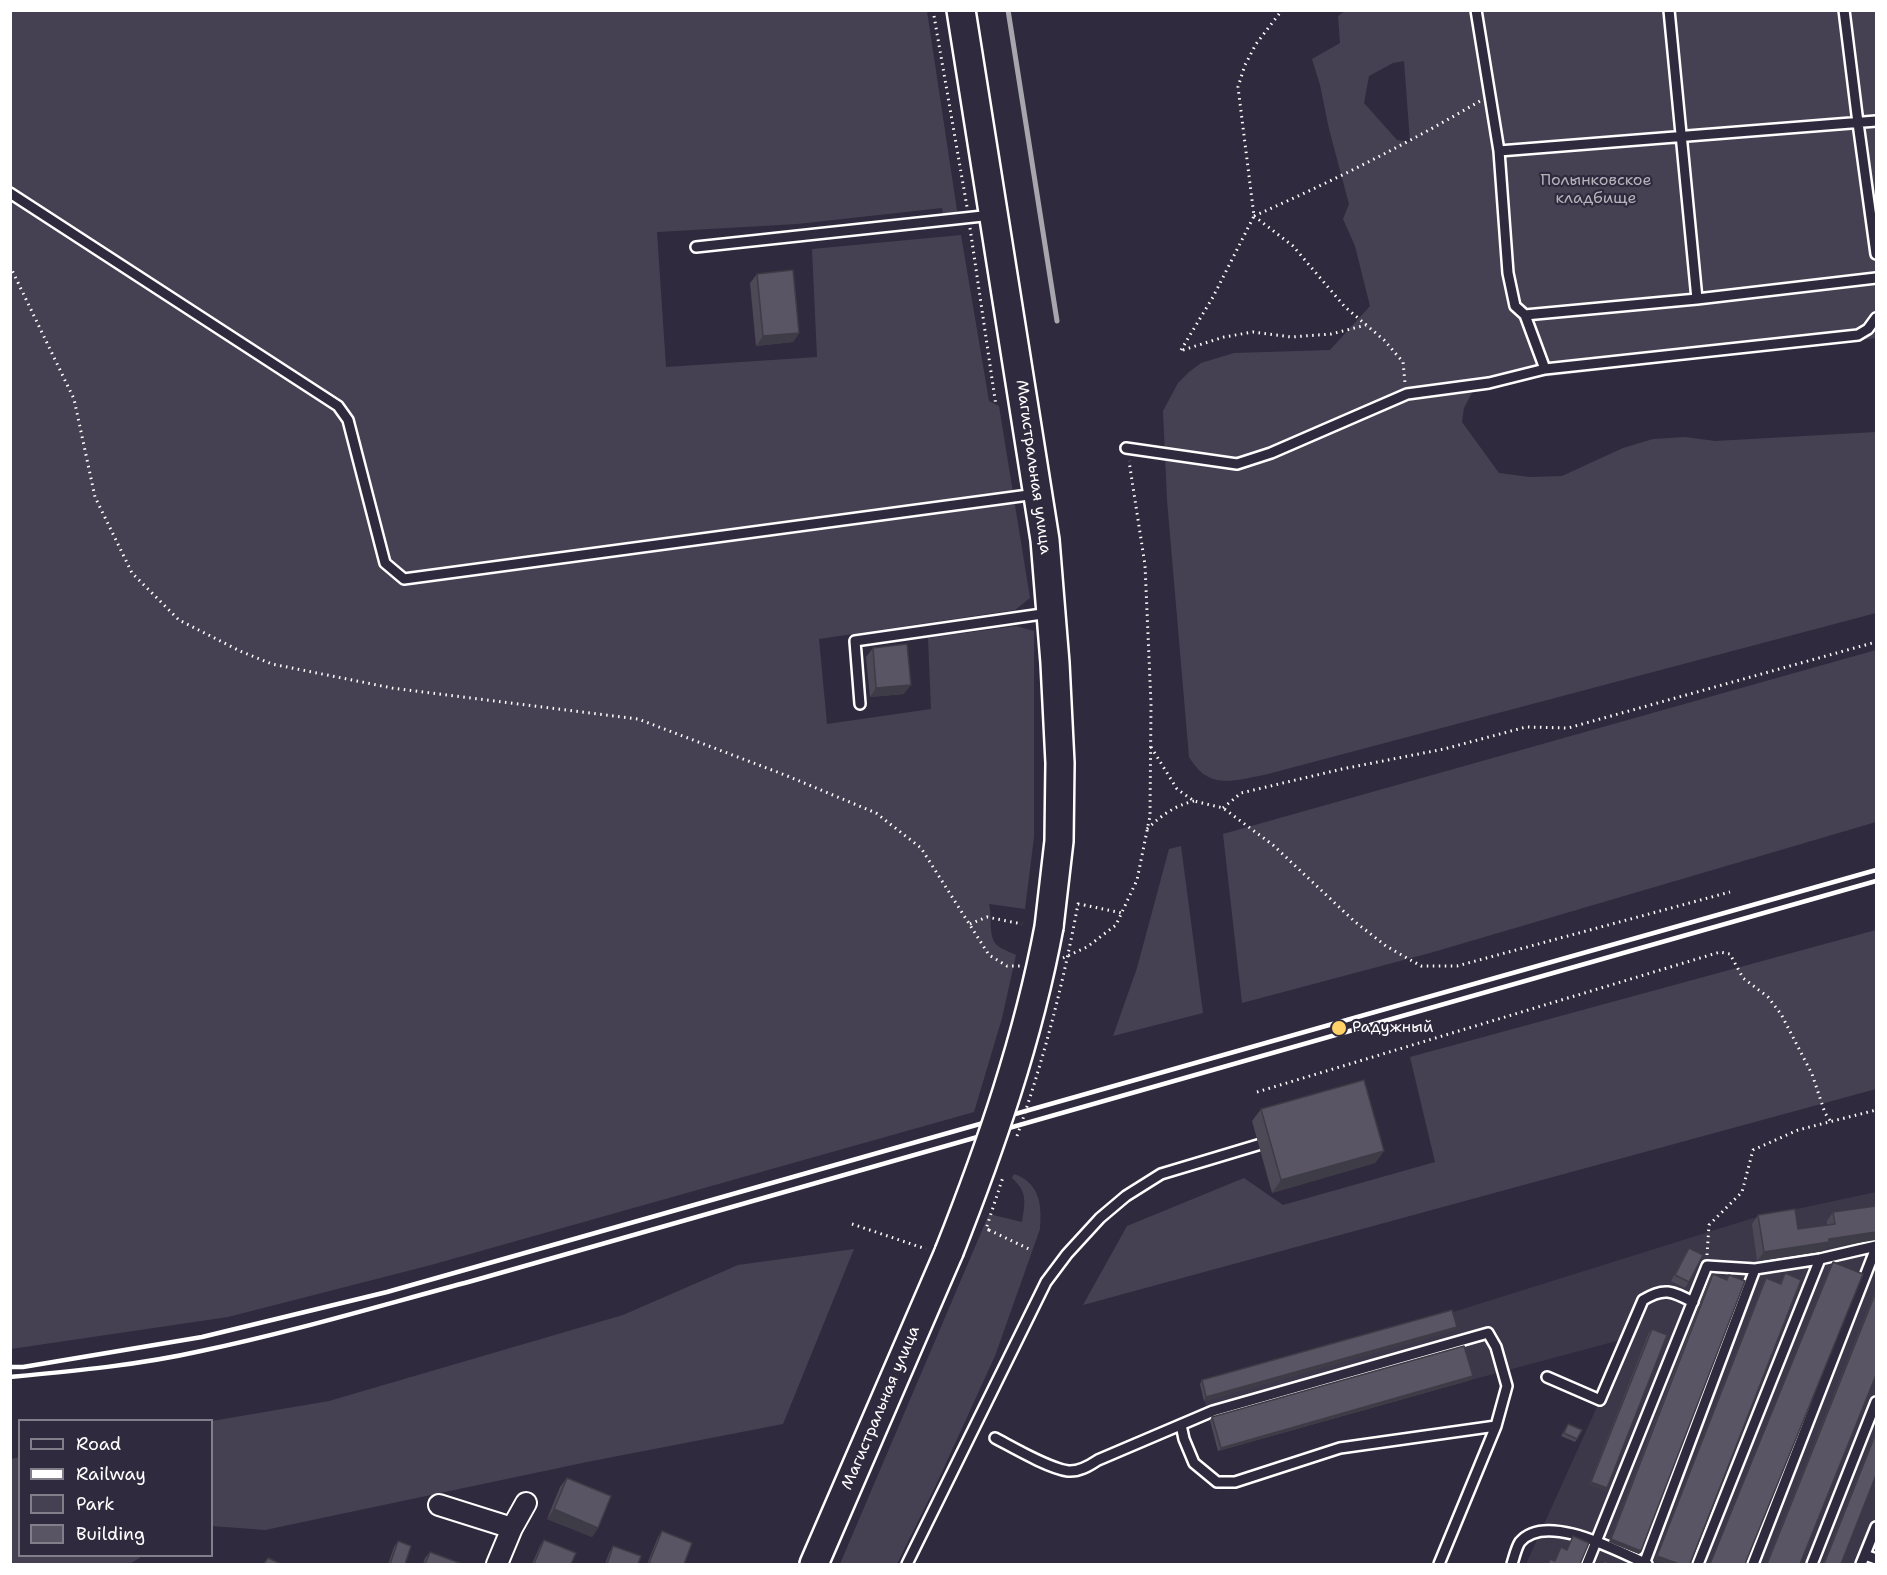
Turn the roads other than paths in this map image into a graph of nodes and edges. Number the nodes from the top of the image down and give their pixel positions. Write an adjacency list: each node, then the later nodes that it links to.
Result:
1 (961, 10): 10 (main road, Магистральная улица)
2 (1476, 10): 8 (lane)
3 (1669, 10): 7 (lane)
4 (1844, 10): 6 (lane)
5 (1876, 121): 6 (lane)
6 (1858, 123): 7 (lane); 12 (lane)
7 (1683, 135): 8 (lane); 14 (lane)
8 (1499, 151): 15 (lane)
9 (10, 193): 19 (lane)
10 (993, 215): 11 (lane); 19 (main road, Магистральная улица)
11 (696, 247)
12 (1876, 254)
13 (1876, 278): 14 (lane)
14 (1697, 299): 15 (lane)
15 (1525, 315): 17 (lane)
16 (1876, 318): 17 (lane)
17 (1545, 369): 18 (lane)
18 (1126, 448)
19 (1038, 494): 20 (main road, Магистральная улица)
20 (1051, 613): 21 (lane); 40 (main road, Магистральная улица, bridge)
21 (860, 704)
22 (1280, 1138): 41 (lane)
23 (1876, 1247): 24 (lane); 47 (lane)
24 (1820, 1259): 25 (lane); 46 (lane)
25 (1755, 1269): 26 (lane); 45 (lane)
26 (1693, 1302): 27 (lane); 36 (lane)
27 (1547, 1377)
28 (1876, 1402): 48 (lane)
29 (1181, 1425): 30 (lane); 30 (lane); 31 (lane)
30 (1496, 1426): 42 (lane)
31 (995, 1438)
32 (526, 1503): 35 (street)
33 (439, 1505): 35 (street)
34 (1876, 1527): 37 (lane)
35 (512, 1528): 39 (street)
36 (1596, 1542): 43 (lane); 44 (lane); 45 (lane)
37 (1865, 1555): 38 (lane); 49 (lane)
38 (1876, 1559)
39 (497, 1564)
40 (814, 1564)
41 (907, 1564)
42 (1439, 1564)
43 (1512, 1564)
44 (1587, 1564)
45 (1645, 1564)
46 (1698, 1564)
47 (1753, 1564)
48 (1812, 1564)
49 (1861, 1564)

